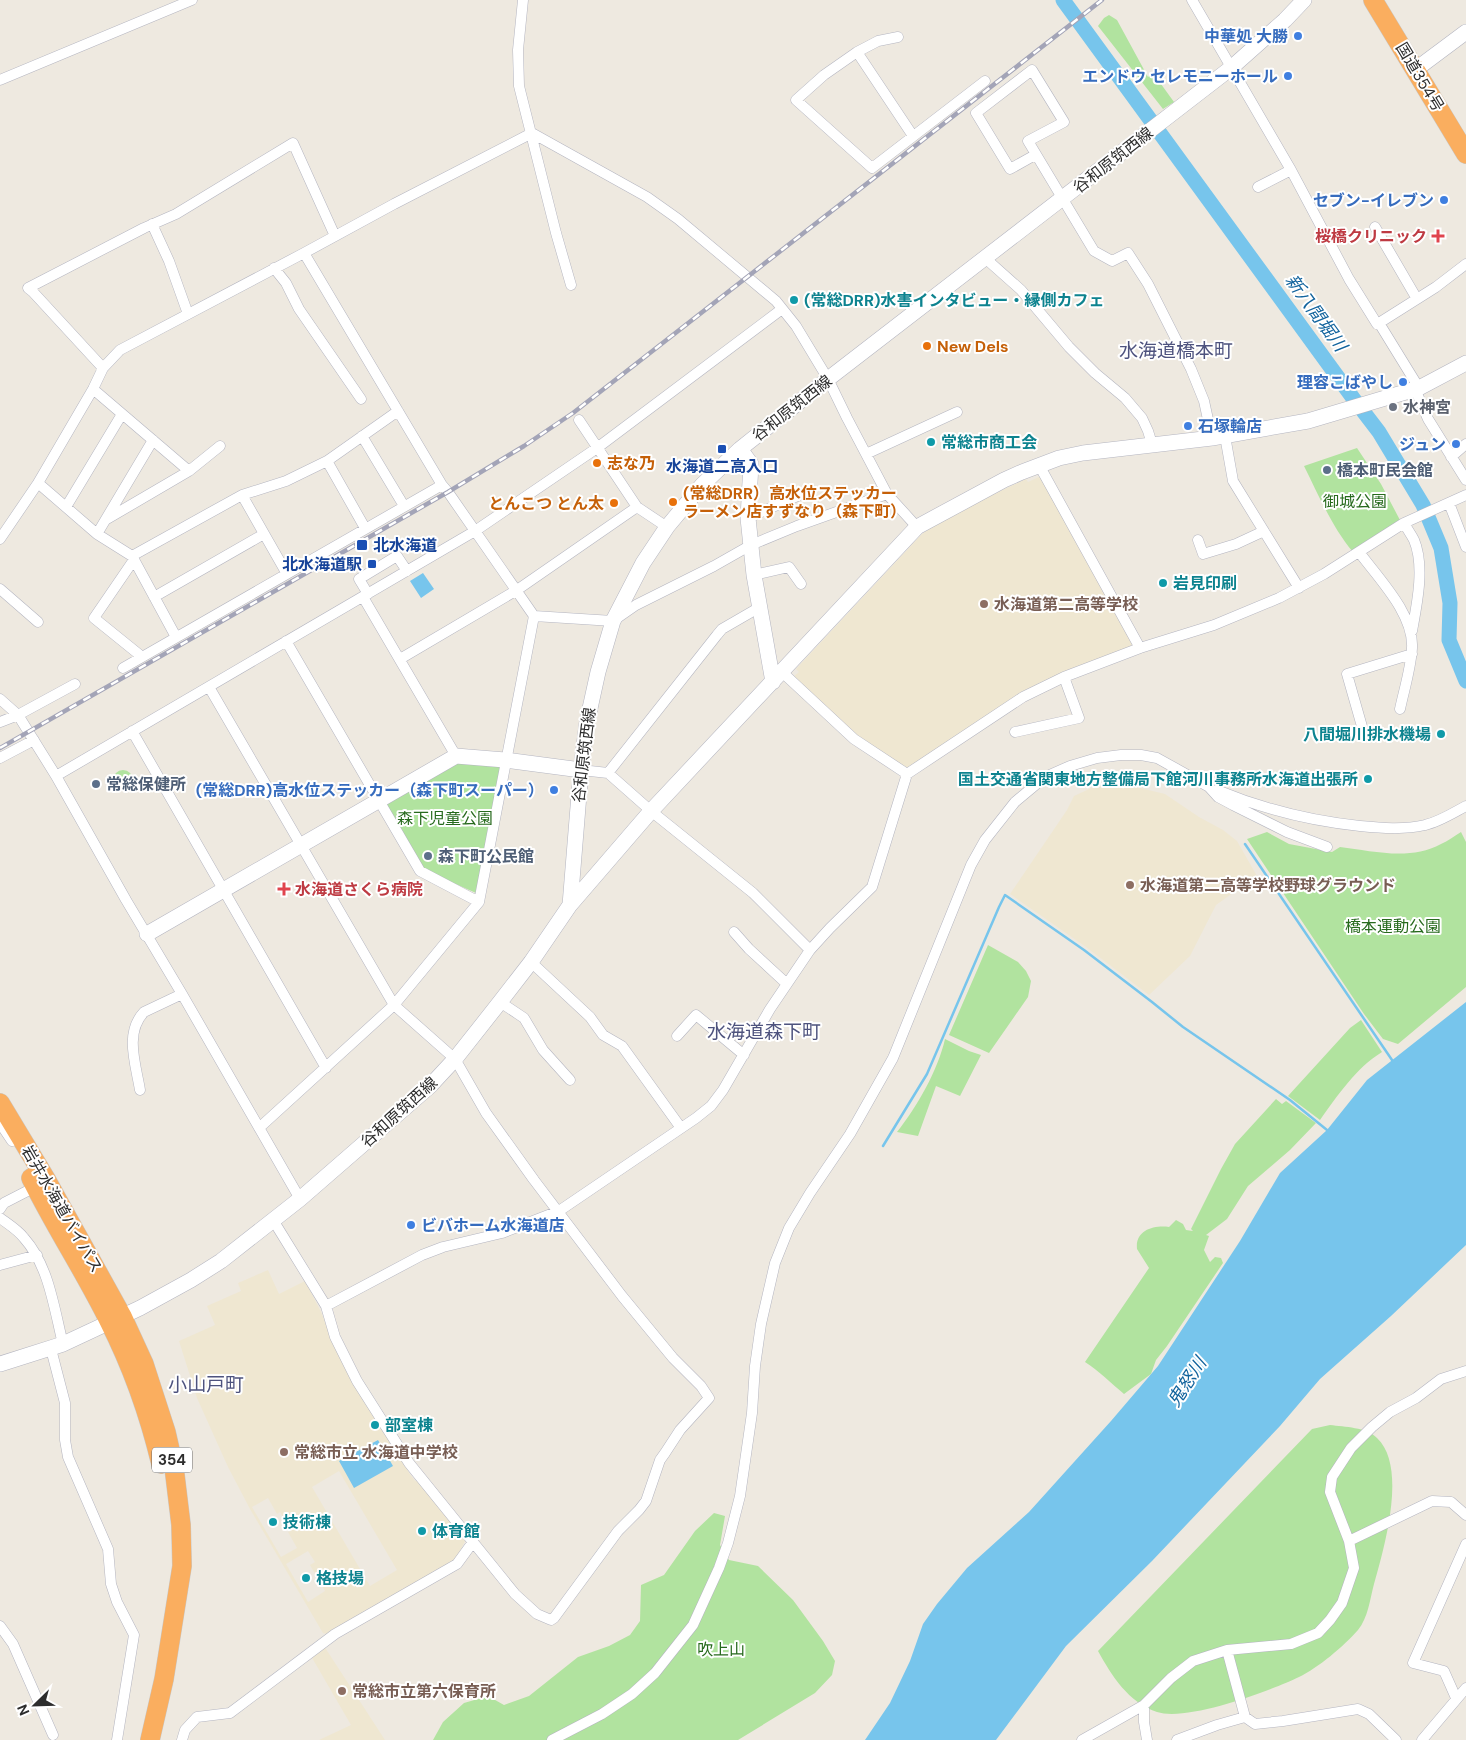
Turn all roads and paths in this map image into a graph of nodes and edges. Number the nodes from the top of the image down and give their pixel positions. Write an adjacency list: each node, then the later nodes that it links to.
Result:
1 (192, 0): 11 (street)
2 (523, 0): 13 (street)
3 (1192, 0): 9 (street)
4 (1304, 0): 9 (main road, 谷和原筑西線)
5 (1373, 0): 10 (highway, 国道354号)
6 (1466, 32): 10 (main road)
7 (898, 37): 8 (street)
8 (857, 52): 14 (street); 14 (street)
9 (1231, 68): 17 (street); 19 (main road, 谷和原筑西線)
10 (1415, 70): 15 (highway, 国道354号)
11 (0, 80)
12 (985, 81): 14 (street)
13 (532, 133): 22 (street); 27 (street); 29 (street)
14 (913, 136)
15 (1466, 154)
16 (1035, 155): 16 (street); 19 (street)
17 (1291, 170): 18 (street); 31 (street)
18 (1258, 187)
19 (1062, 199): 24 (main road, 谷和原筑西線); 43 (street)
20 (152, 224): 22 (street); 30 (street); 33 (street)
21 (1375, 227): 28 (street)
22 (335, 236): 23 (street)
23 (304, 253): 26 (street); 38 (street)
24 (985, 258): 34 (main road, 谷和原筑西線); 45 (street)
25 (1466, 264): 28 (street)
26 (274, 268): 30 (street); 37 (street)
27 (571, 285)
28 (1417, 299): 31 (street)
29 (782, 309): 34 (street); 48 (street)
30 (188, 314): 33 (street)
31 (1379, 323): 35 (street)
32 (1466, 363): 35 (main road)
33 (103, 368): 36 (street)
34 (828, 379): 49 (main road, 谷和原筑西線); 50 (street)
35 (1417, 388): 43 (main road); 51 (street)
36 (93, 389): 40 (street); 56 (street)
37 (362, 399)
38 (398, 411): 42 (street); 57 (street)
39 (957, 412): 50 (street)
40 (122, 414): 44 (street); 63 (street)
41 (579, 420): 48 (street)
42 (362, 436): 52 (street); 64 (street)
43 (1218, 437): 45 (main road); 73 (street)
44 (153, 440): 54 (street); 67 (street)
45 (1152, 444): 53 (main road)
46 (1466, 444): 51 (street)
47 (220, 446): 54 (street)
48 (597, 448): 65 (street); 72 (street)
49 (740, 449): 66 (main road); 69 (main road, 谷和原筑西線)
50 (866, 454): 60 (street)
51 (1450, 457): 55 (street)
52 (326, 461): 59 (street); 71 (street)
53 (1039, 465): 70 (main road); 98 (street)
54 (189, 471): 67 (street)
55 (1466, 480)
56 (38, 483): 63 (street); 76 (street)
57 (442, 485): 64 (street); 72 (street)
58 (811, 490): 66 (street)
59 (242, 494): 75 (street); 81 (street)
60 (887, 494): 70 (street); 78 (street)
61 (1466, 495): 62 (street)
62 (1447, 504): 68 (street); 79 (street)
63 (66, 506): 74 (street)
64 (404, 506): 71 (street)
65 (637, 507): 69 (street); 88 (street)
66 (748, 518): 78 (main road)
67 (107, 519): 74 (street)
68 (1405, 522): 80 (street); 95 (street)
69 (667, 527): 93 (main road, 谷和原筑西線)
70 (917, 527): 103 (main road)
71 (365, 528): 83 (street)
72 (475, 531): 82 (street); 88 (street)
73 (1264, 531): 77 (street); 86 (street)
74 (98, 534): 81 (street)
75 (264, 534): 83 (street); 90 (street)
76 (0, 539)
77 (1198, 540)
78 (751, 545): 84 (main road); 93 (street)
79 (1466, 546)
80 (1359, 552): 86 (street); 95 (street)
81 (132, 559): 90 (street); 100 (street)
82 (407, 571): 89 (street); 89 (street)
83 (287, 574): 96 (street)
84 (754, 575): 85 (street); 91 (main road)
85 (801, 584)
86 (1299, 588): 98 (street)
87 (0, 589): 94 (street)
88 (517, 590): 92 (street); 101 (street)
89 (365, 595): 97 (street); 101 (street)
90 (154, 597): 96 (street)
91 (760, 607): 103 (main road); 119 (street)
92 (534, 616): 93 (street); 117 (street)
93 (613, 620): 118 (main road, 谷和原筑西線)
94 (38, 622)
95 (1412, 630): 99 (street)
96 (176, 637): 100 (street)
97 (286, 641): 106 (street); 123 (street)
98 (1140, 648): 104 (street)
99 (1412, 654): 108 (street); 111 (street)
100 (141, 656): 102 (street)
101 (400, 659): 115 (street)
102 (123, 668)
103 (777, 676): 120 (street); 125 (main road)
104 (1064, 677): 113 (street); 120 (street)
105 (75, 684): 109 (street)
106 (209, 687): 112 (street); 126 (street)
107 (0, 699): 109 (street)
108 (1400, 709)
109 (18, 715): 110 (street); 114 (street)
110 (0, 722)
111 (1363, 730)
112 (132, 731): 121 (street); 128 (street)
113 (1015, 732)
114 (34, 740): 116 (street); 121 (street)
115 (456, 756): 117 (main road); 123 (main road)
116 (0, 758)
117 (505, 760): 118 (main road); 129 (street)
118 (581, 770): 119 (street); 130 (main road, 谷和原筑西線)
119 (608, 773): 125 (street)
120 (907, 774): 133 (street)
121 (56, 776): 132 (street)
122 (1209, 787): 124 (street); 127 (street); 178 (street)
123 (379, 800): 126 (main road); 129 (street)
124 (1466, 806)
125 (651, 811): 130 (main road); 133 (street)
126 (300, 845): 128 (main road); 138 (street)
127 (1327, 848)
128 (224, 890): 132 (main road); 142 (street)
129 (479, 902): 138 (street)
130 (570, 905): 134 (main road, 谷和原筑西線)
131 (734, 932): 135 (street)
132 (147, 934): 136 (street)
133 (810, 950): 135 (street)
134 (531, 962): 137 (main road, 谷和原筑西線); 149 (street)
135 (787, 984): 140 (street)
136 (182, 994): 144 (street); 148 (street)
137 (500, 1002): 141 (main road, 谷和原筑西線); 143 (street)
138 (394, 1005): 141 (street); 142 (street)
139 (677, 1036): 140 (street)
140 (744, 1055): 149 (street)
141 (455, 1059): 152 (main road, 谷和原筑西線); 154 (street)
142 (326, 1068): 148 (street)
143 (570, 1080)
144 (140, 1090)
145 (0, 1103): 151 (highway, 岩井水海道バイパス / 354)
146 (0, 1115): 150 (highway, 岩井水海道バイパス / 354)
147 (0, 1123): 150 (street)
148 (259, 1128): 152 (street)
149 (681, 1128): 154 (street)
150 (12, 1141): 151 (highway, 岩井水海道バイパス / 354)
151 (41, 1184): 153 (street); 160 (highway, 岩井水海道バイパス / 354)
152 (300, 1199): 156 (main road, 谷和原筑西線)
153 (0, 1209)
154 (559, 1211): 159 (street); 166 (street)
155 (0, 1218): 157 (street)
156 (273, 1220): 159 (street); 160 (main road, 谷和原筑西線)
157 (37, 1255): 158 (street); 161 (street)
158 (0, 1264)
159 (326, 1306): 166 (street)
160 (116, 1319): 161 (main road, 谷和原筑西線); 176 (highway, 354)
161 (57, 1346): 162 (main road, 谷和原筑西線); 175 (street)
162 (0, 1364)
163 (1466, 1371): 165 (street)
164 (1466, 1515): 165 (street)
165 (1349, 1541): 169 (street)
166 (473, 1542): 177 (street)
167 (1466, 1544): 171 (street)
168 (0, 1626): 174 (street)
169 (1227, 1650): 172 (street); 173 (street)
170 (1466, 1688): 171 (street)
171 (1456, 1698): 183 (street)
172 (1144, 1705): 179 (street); 180 (street)
173 (1245, 1717): 181 (street); 182 (street)
174 (53, 1735)
175 (117, 1740)
176 (150, 1740)
177 (182, 1740)
178 (552, 1740)
179 (1082, 1740)
180 (1147, 1740)
181 (1177, 1740)
182 (1396, 1740)
183 (1422, 1740)

